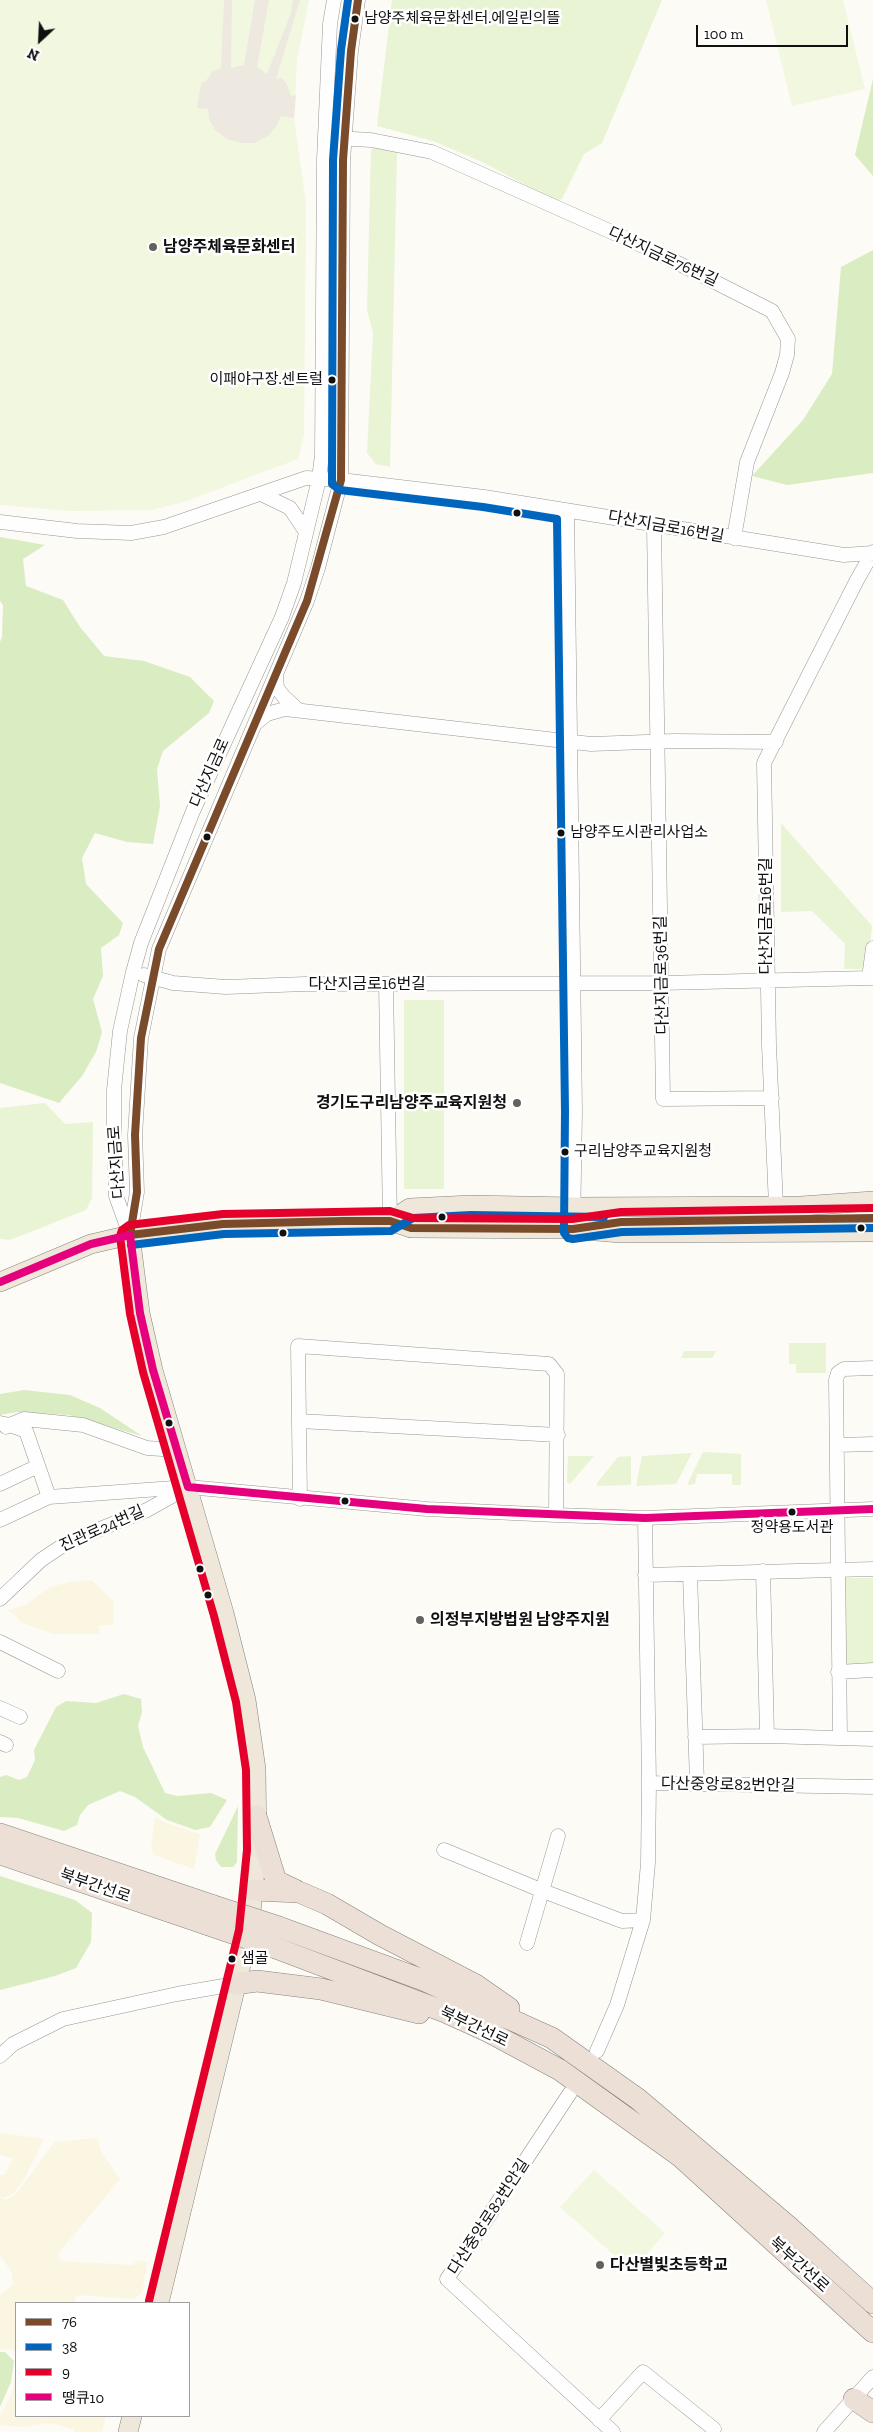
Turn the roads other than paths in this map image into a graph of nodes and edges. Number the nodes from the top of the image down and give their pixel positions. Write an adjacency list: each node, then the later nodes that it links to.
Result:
1 (334, 0): 4 (street, 다산지금로)
2 (358, 0): 3 (street, 다산지금로)
3 (344, 137): 4 (street, 다산지금로76번길); 6 (street, 다산지금로); 12 (street, 다산지금로76번길)
4 (326, 138): 5 (street, 다산지금로)
5 (319, 479): 6 (street, 다산지금로16번길); 7 (street, 다산지금로16번길); 11 (street, 다산지금로)
6 (341, 480): 8 (street, 다산지금로16번길); 14 (street, 다산지금로)
7 (261, 494): 9 (street, 다산지금로16번길); 11 (street)
8 (567, 511): 10 (street, 다산지금로16번길); 17 (street)
9 (0, 522)
10 (654, 526): 12 (street, 다산지금로16번길); 18 (street, 다산지금로36번길)
11 (306, 532): 21 (street, 다산지금로)
12 (734, 538): 13 (street, 다산지금로16번길)
13 (873, 553): 19 (street, 다산지금로16번길)
14 (276, 675): 15 (street); 16 (street, 다산지금로)
15 (298, 710): 16 (street); 17 (street)
16 (254, 725): 22 (street, 다산지금로)
17 (570, 742): 18 (street); 25 (street)
18 (658, 742): 19 (street); 26 (street, 다산지금로36번길)
19 (776, 742): 24 (street, 다산지금로16번길)
20 (873, 948): 23 (street)
21 (133, 972): 22 (street, 다산지금로16번길); 35 (street, 다산지금로)
22 (152, 978): 27 (street, 다산지금로16번길); 35 (street, 다산지금로)
23 (871, 978): 24 (street)
24 (769, 981): 26 (street, 다산지금로16번길); 28 (street)
25 (572, 983): 26 (street, 다산지금로16번길); 27 (street, 다산지금로16번길); 31 (street)
26 (662, 983): 28 (street, 다산지금로36번길)
27 (386, 984): 32 (street)
28 (772, 1098): 30 (street)
29 (873, 1201): 30 (main road)
30 (776, 1206): 31 (main road)
31 (574, 1207): 32 (main road); 33 (street)
32 (390, 1221): 33 (main road); 35 (main road)
33 (574, 1229): 34 (main road)
34 (873, 1232)
35 (130, 1235): 36 (main road); 43 (main road)
36 (0, 1282)
37 (873, 1368): 42 (street)
38 (299, 1421): 40 (street); 40 (street); 48 (street)
39 (3, 1426): 43 (street); 44 (street)
40 (558, 1436): 51 (street)
41 (873, 1444): 42 (street)
42 (837, 1445): 49 (street)
43 (177, 1450): 46 (main road)
44 (38, 1466): 45 (street); 47 (street)
45 (0, 1484)
46 (188, 1487): 47 (street); 48 (street); 59 (street, 진관로24번길); 73 (main road)
47 (49, 1497): 53 (street)
48 (300, 1499): 51 (street)
49 (836, 1508): 50 (street); 52 (street); 56 (street)
50 (873, 1508)
51 (556, 1516): 52 (street)
52 (645, 1518): 58 (street)
53 (0, 1520)
54 (873, 1569): 56 (street)
55 (763, 1570): 56 (street); 57 (street); 66 (street)
56 (838, 1570): 63 (street)
57 (690, 1574): 58 (street); 67 (street)
58 (645, 1575): 70 (street)
59 (0, 1599)
60 (0, 1642): 62 (street)
61 (873, 1670): 63 (street)
62 (58, 1671)
63 (838, 1672): 68 (street)
64 (0, 1708): 65 (street)
65 (20, 1717)
66 (767, 1736): 67 (street); 68 (street)
67 (694, 1737): 71 (street)
68 (840, 1737): 69 (street)
69 (873, 1739)
70 (649, 1783): 71 (street, 다산중앙로82번안길); 82 (street, 다산중앙로82번안길)
71 (697, 1783): 72 (street, 다산중앙로82번안길)
72 (873, 1787)
73 (256, 1816): 78 (main road); 80 (highway)
74 (0, 1834): 81 (highway, 북부간선로)
75 (558, 1836): 79 (street)
76 (444, 1850): 79 (street)
77 (0, 1854): 81 (highway, 북부간선로)
78 (252, 1890): 80 (highway); 85 (main road)
79 (543, 1891): 82 (street); 84 (street)
80 (300, 1892): 87 (highway)
81 (211, 1916): 83 (highway, 북부간선로, bridge)
82 (643, 1920): 88 (street, 다산중앙로82번안길)
83 (276, 1937): 86 (highway, 북부간선로); 87 (highway, 북부간선로)
84 (527, 1943)
85 (235, 1984): 86 (highway); 89 (street); 91 (main road)
86 (489, 2032): 93 (highway, 북부간선로)
87 (552, 2038): 92 (highway, 북부간선로)
88 (597, 2051)
89 (0, 2056)
90 (570, 2093): 98 (street, 다산중앙로82번안길)
91 (159, 2302)
92 (873, 2302)
93 (873, 2332)
94 (873, 2377): 95 (street)
95 (854, 2398): 96 (highway); 102 (street)
96 (873, 2412)
97 (132, 2417): 100 (main road)
98 (599, 2420): 99 (street); 101 (street, 다산중앙로82번안길)
99 (714, 2429)
100 (128, 2432)
101 (613, 2432)
102 (824, 2432)

